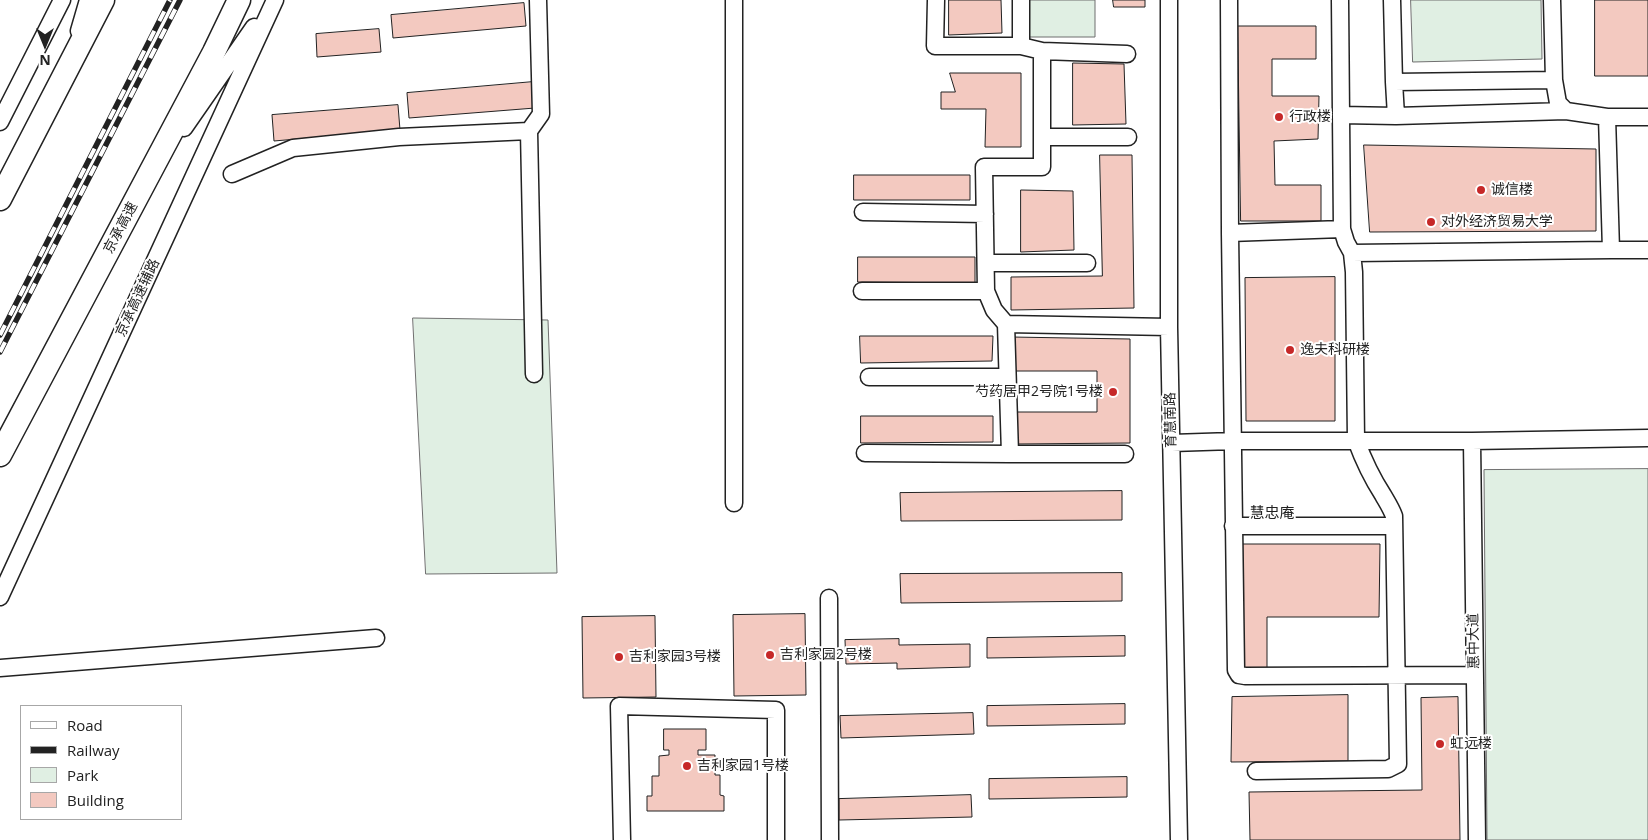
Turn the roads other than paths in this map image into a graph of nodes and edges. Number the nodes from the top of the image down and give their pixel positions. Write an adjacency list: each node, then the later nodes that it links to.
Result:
1 (62, 0): 26 (street)
2 (88, 0): 18 (street)
3 (103, 0): 18 (highway)
4 (239, 0): 31 (highway, 京承高速)
5 (274, 0): 31 (street); 61 (street, 京承高速辅路)
6 (538, 0): 27 (street)
7 (734, 0): 58 (street)
8 (936, 0): 15 (street)
9 (1021, 0): 15 (street)
10 (1169, 0): 45 (street, 育慧南路)
11 (1229, 0): 36 (street)
12 (1340, 0): 22 (street)
13 (1392, 0): 20 (street)
14 (1552, 0): 19 (street)
15 (1021, 46): 16 (street)
16 (1042, 51): 17 (street); 28 (street)
17 (1128, 54)
18 (67, 70): 32 (highway)
19 (1554, 80): 20 (street); 21 (street)
20 (1394, 82): 23 (street)
21 (1566, 111): 23 (street); 24 (street)
22 (1341, 115): 23 (street); 35 (street)
23 (1396, 116)
24 (1608, 117): 25 (street); 37 (street)
25 (1648, 117)
26 (0, 122)
27 (529, 131): 30 (street); 46 (street)
28 (1042, 137): 29 (street); 34 (street)
29 (1128, 137)
30 (232, 174)
31 (143, 185): 57 (highway, 京承高速)
32 (0, 199)
33 (863, 212): 34 (street)
34 (985, 214): 40 (street)
35 (1342, 229): 36 (street); 39 (street)
36 (1230, 233): 51 (street)
37 (1611, 250): 38 (street); 39 (street)
38 (1648, 250)
39 (1352, 253): 50 (street)
40 (986, 263): 41 (street); 43 (street)
41 (1087, 263)
42 (862, 291): 43 (street)
43 (986, 291): 44 (street)
44 (1006, 324): 45 (street); 48 (street)
45 (1169, 327): 53 (street, 育慧南路)
46 (534, 374)
47 (869, 377): 48 (street)
48 (1008, 377): 55 (street)
49 (1648, 438): 52 (street)
50 (1356, 440): 51 (street); 52 (street); 60 (street)
51 (1233, 441): 53 (street); 59 (street)
52 (1472, 441): 65 (street, 惠中大道)
53 (1172, 443): 71 (street, 育慧南路)
54 (865, 453): 55 (street)
55 (1010, 454): 56 (street)
56 (1125, 454)
57 (0, 455)
58 (734, 503)
59 (1233, 526): 60 (street); 66 (street)
60 (1394, 526): 66 (street)
61 (0, 597)
62 (828, 598): 70 (street)
63 (376, 638): 64 (street)
64 (0, 668)
65 (1474, 675): 66 (street); 72 (street, 惠中大道)
66 (1397, 676): 67 (street)
67 (1256, 771)
68 (622, 840): 69 (street)
69 (776, 840)
70 (830, 840)
71 (1180, 840)
72 (1477, 840)

